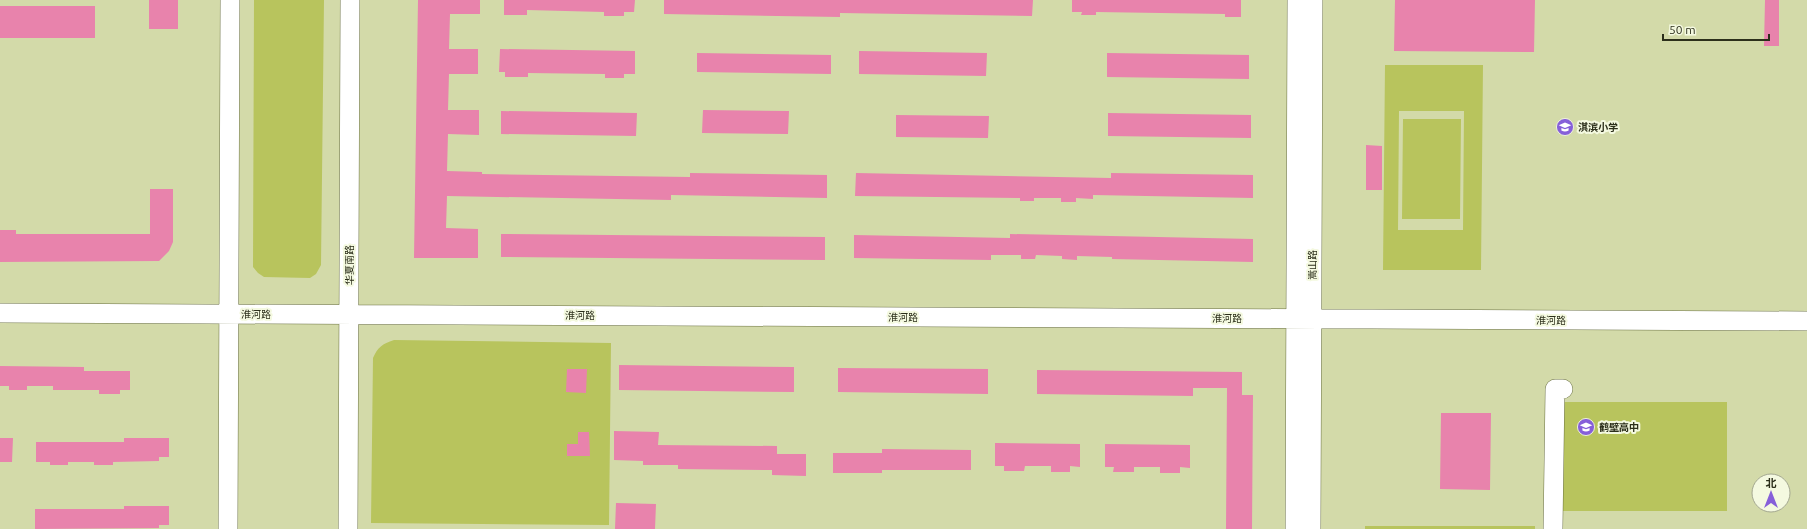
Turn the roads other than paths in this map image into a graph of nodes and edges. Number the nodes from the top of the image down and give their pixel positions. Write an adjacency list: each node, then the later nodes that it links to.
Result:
1 (230, 0): 6 (street)
2 (350, 0): 7 (street, 华夏南路)
3 (1297, 0): 8 (street, 嵩山路)
4 (1313, 0): 8 (street, 嵩山路)
5 (0, 312): 6 (street, 淮河路)
6 (229, 314): 7 (street, 淮河路); 11 (street)
7 (349, 314): 8 (street, 淮河路); 12 (street, 华夏南路)
8 (1304, 318): 9 (street, 淮河路); 13 (street, 嵩山路); 14 (street, 嵩山路)
9 (1807, 321)
10 (1562, 389): 15 (street)
11 (228, 529)
12 (348, 529)
13 (1295, 529)
14 (1311, 529)
15 (1553, 529)

